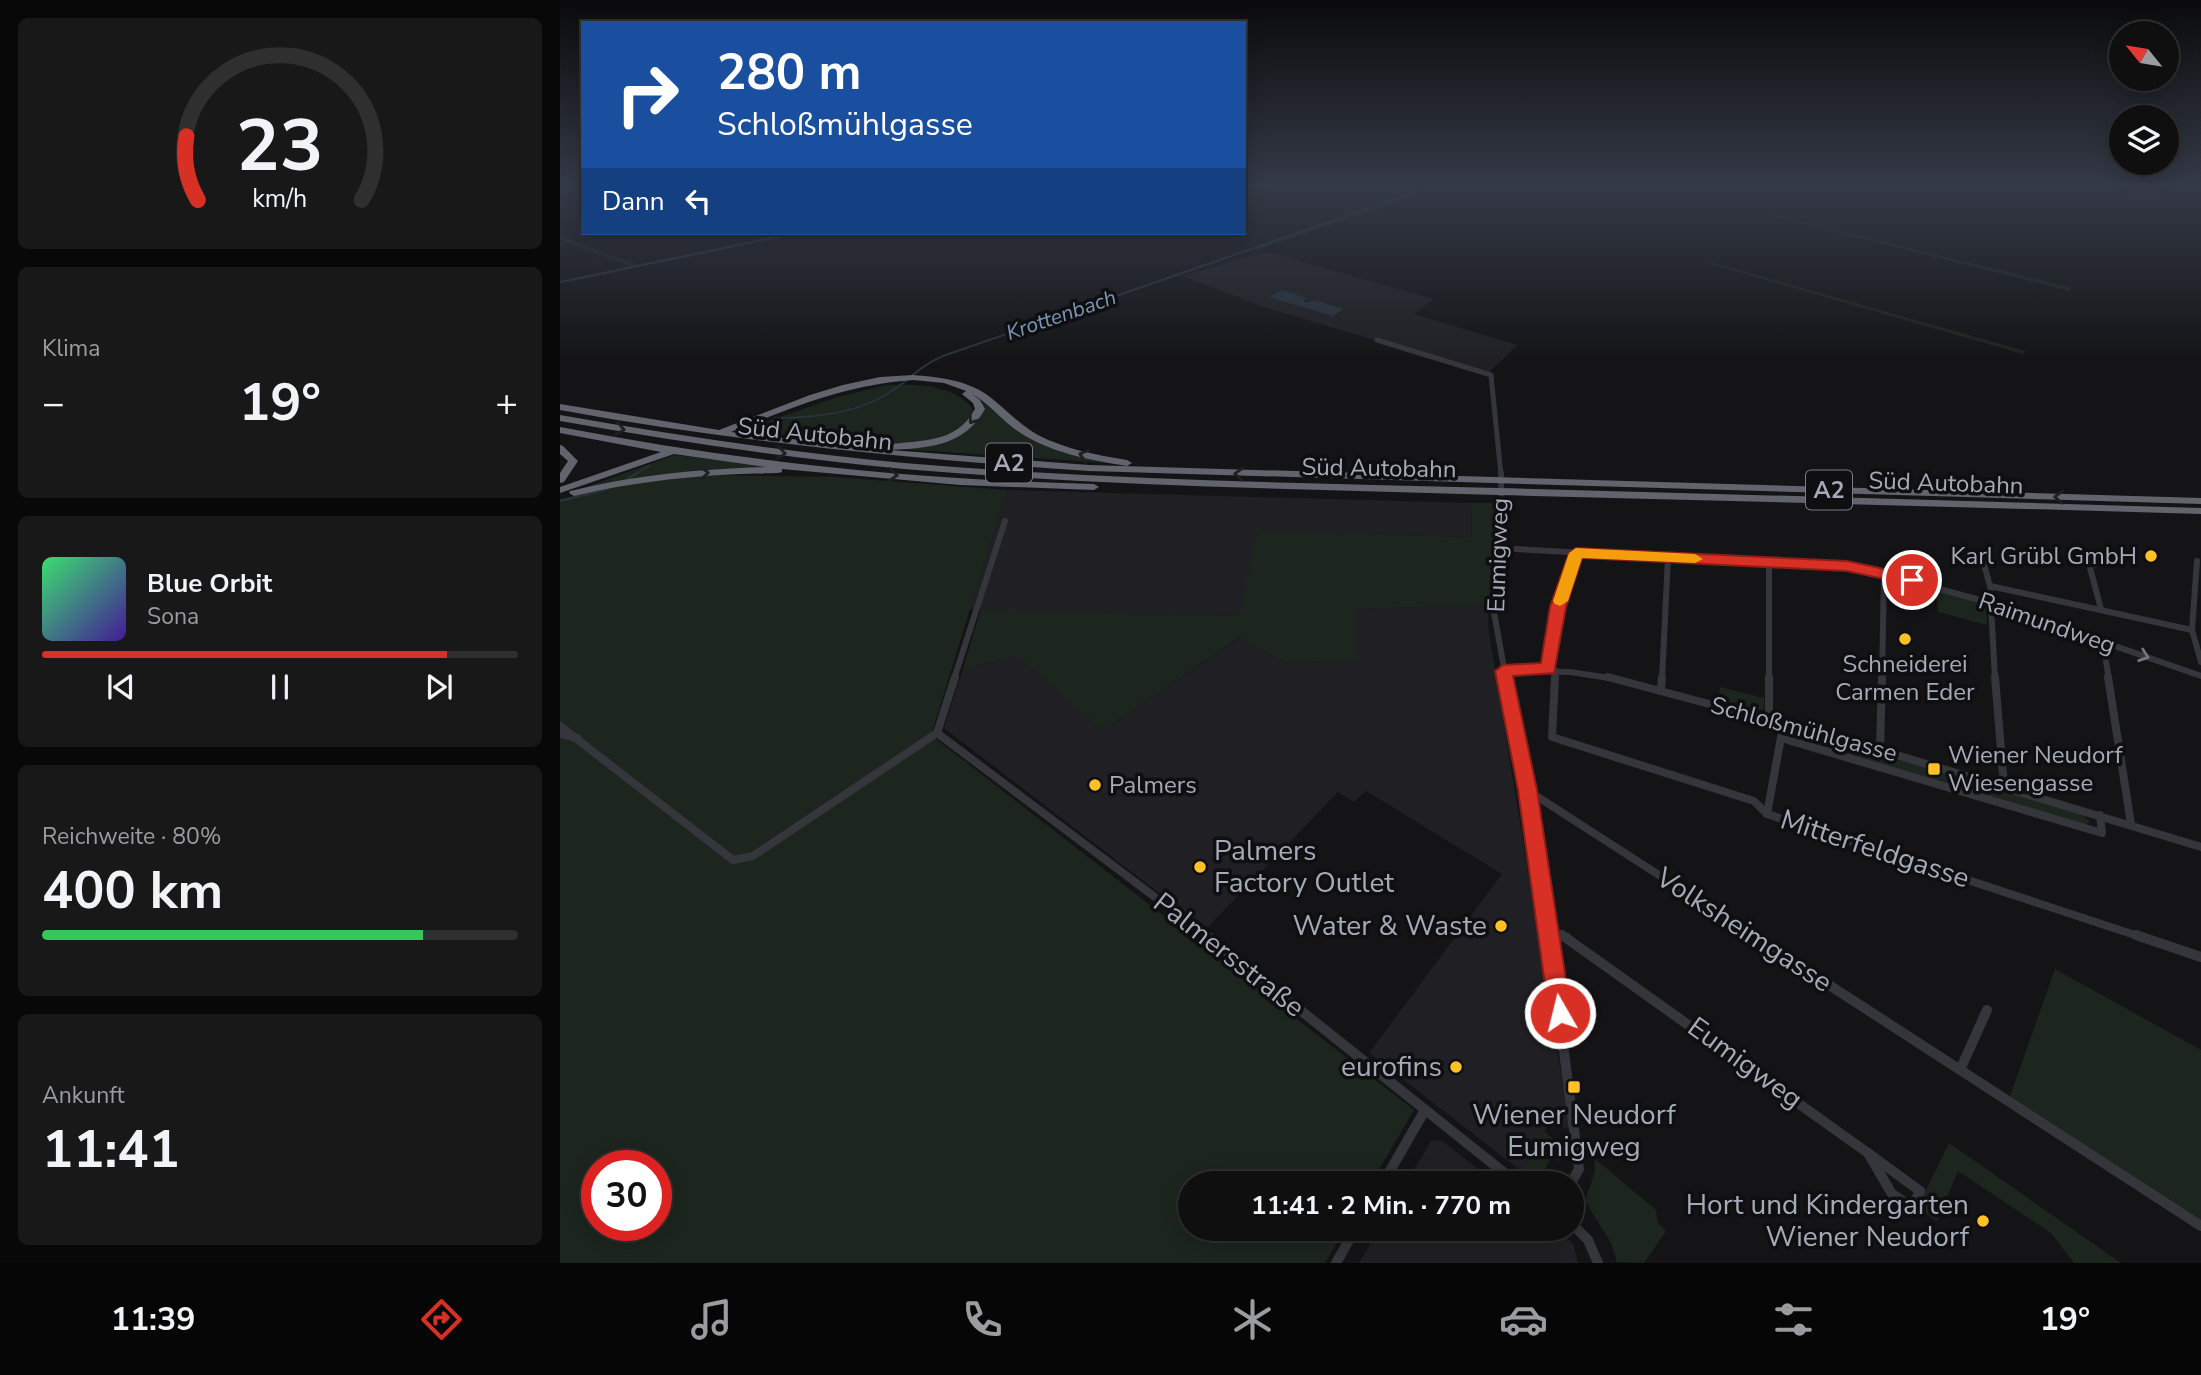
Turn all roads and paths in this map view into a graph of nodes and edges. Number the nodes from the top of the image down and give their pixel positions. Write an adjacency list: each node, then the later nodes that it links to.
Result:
1 (1377, 340): 32 (street, Eumigweg)
2 (910, 381): 7 (highway, one-way to 7); 9 (highway, one-way to 2); 12 (highway)
3 (560, 407): 7 (highway, Süd Autobahn / A2)
4 (560, 418): 11 (highway, Süd Autobahn / A2, one-way to 11)
5 (560, 430): 8 (highway)
6 (560, 448): 10 (highway)
7 (844, 450): 9 (highway, Süd Autobahn / A2)
8 (845, 471): 11 (highway, one-way to 11); 12 (highway, one-way to 8)
9 (1175, 472): 13 (highway, Süd Autobahn / A2, one-way to 9)
10 (560, 480)
11 (1221, 485): 14 (highway, Süd Autobahn / A2)
12 (560, 494)
13 (2201, 501)
14 (2201, 511)
15 (1005, 521): 38 (street)
16 (1516, 549): 17 (street, Raimundweg)
17 (1576, 553): 18 (street, Raimundweg); 31 (street)
18 (1668, 557): 22 (street, Raimundweg); 34 (street)
19 (1967, 558): 24 (street)
20 (2197, 561): 25 (street)
21 (2080, 563): 27 (street)
22 (1769, 564): 23 (street, Raimundweg); 35 (street)
23 (1884, 573): 26 (street, Raimundweg); 42 (street)
24 (1990, 586): 26 (street); 27 (street)
25 (2197, 602): 28 (street)
26 (1991, 603): 29 (street, Raimundweg); 43 (street)
27 (2101, 609): 28 (street)
28 (2192, 630): 30 (street)
29 (2103, 642): 33 (street, Raimundweg, one-way to 33); 47 (street)
30 (2201, 662)
31 (1552, 669): 32 (street, Schloßmühlgasse); 34 (street, Schloßmühlgasse); 45 (street, Mitterfeldgasse)
32 (1503, 671): 44 (street, Eumigweg)
33 (2201, 676)
34 (1661, 690): 35 (street, Schloßmühlgasse)
35 (1769, 720): 36 (street, Schloßmühlgasse)
36 (1784, 721): 41 (street); 42 (street, Schloßmühlgasse)
37 (560, 726): 40 (street)
38 (937, 733): 40 (street); 53 (street, Palmersstraße)
39 (560, 734): 40 (street)
40 (578, 738)
41 (1782, 738): 45 (street); 46 (street, Schloßmühlgasse)
42 (1880, 750): 43 (street, Schloßmühlgasse)
43 (2004, 786): 46 (street, Schloßmühlgasse)
44 (1527, 790): 49 (street, Eumigweg); 52 (street, Volksheimgasse)
45 (1767, 814): 50 (street, Mitterfeldgasse)
46 (2100, 815): 47 (street, Schloßmühlgasse)
47 (2131, 824): 48 (street, Schloßmühlgasse)
48 (2201, 847)
49 (1549, 933): 54 (street, Eumigweg); 57 (street, Eumigweg)
50 (2201, 957)
51 (1987, 1010): 52 (street)
52 (1960, 1070): 58 (street, Volksheimgasse)
53 (1425, 1110): 55 (street); 56 (street, Palmersstraße)
54 (1868, 1153): 54 (street, Eumigweg)
55 (1389, 1171)
56 (1502, 1171)
57 (1578, 1171)
58 (2201, 1226)
59 (1584, 1236): 62 (street)
60 (1349, 1241): 61 (street)
61 (1336, 1263)
62 (1598, 1263)

